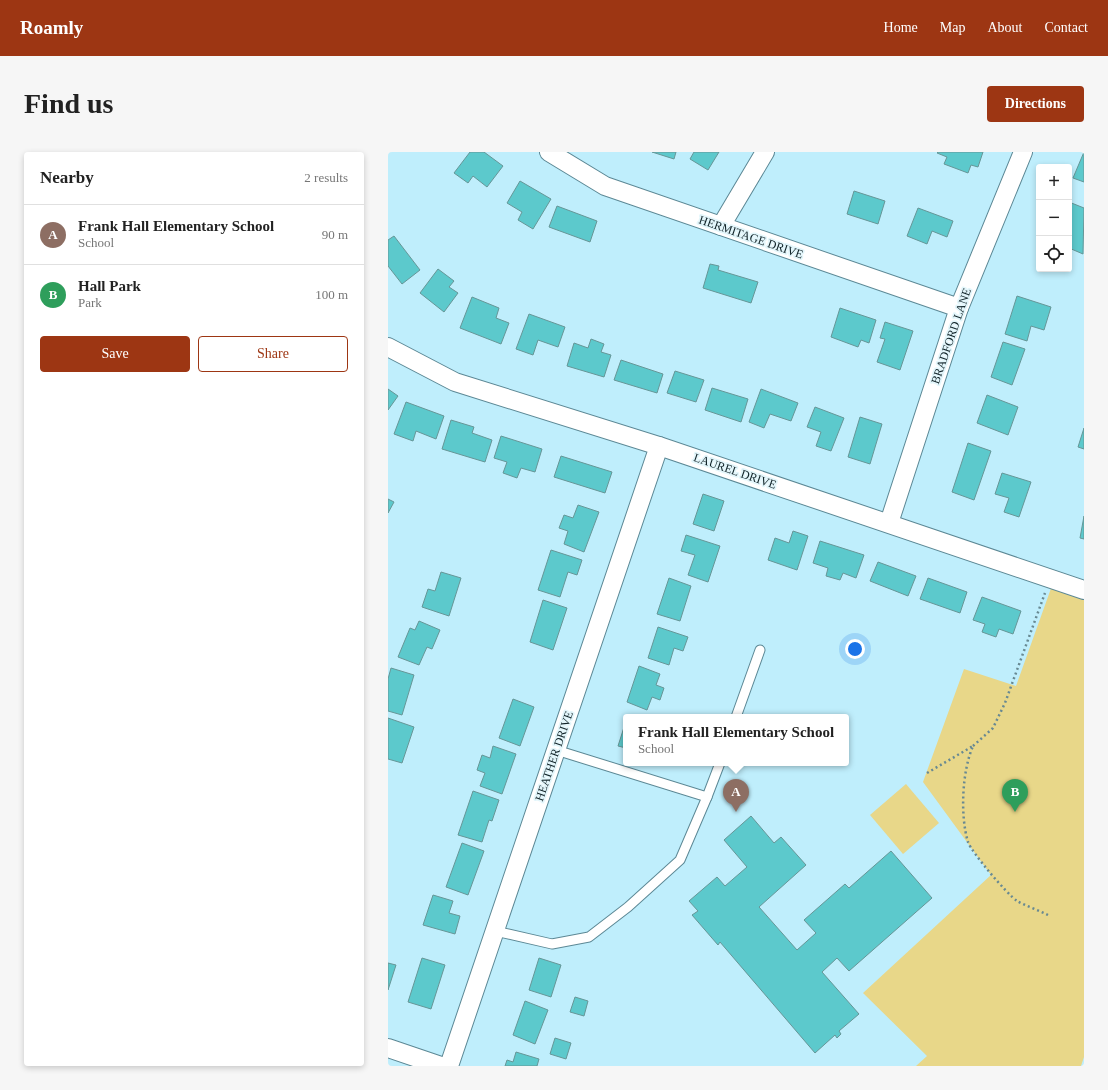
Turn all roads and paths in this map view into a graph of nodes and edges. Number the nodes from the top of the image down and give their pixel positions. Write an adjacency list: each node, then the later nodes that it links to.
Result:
1 (549, 152): 4 (street, HERMITAGE DRIVE)
2 (765, 152): 4 (street)
3 (1023, 152): 5 (street, BRADFORD LANE)
4 (721, 226): 5 (street, HERMITAGE DRIVE)
5 (959, 308): 8 (street, BRADFORD LANE)
6 (388, 347): 7 (street, LAUREL DRIVE)
7 (659, 446): 8 (street, LAUREL DRIVE); 14 (street, HEATHER DRIVE)
8 (889, 523): 9 (street, LAUREL DRIVE)
9 (1084, 590)
10 (1045, 592): 13 (path)
11 (760, 650): 12 (lane)
12 (737, 714)
13 (973, 746): 16 (path); 18 (path)
14 (556, 750): 17 (lane); 19 (street, HEATHER DRIVE)
15 (719, 766): 17 (lane)
16 (927, 773)
17 (707, 797): 19 (lane)
18 (1048, 915)
19 (495, 931): 22 (street, HEATHER DRIVE)
20 (388, 1048): 21 (street)
21 (441, 1066)
22 (449, 1066)

